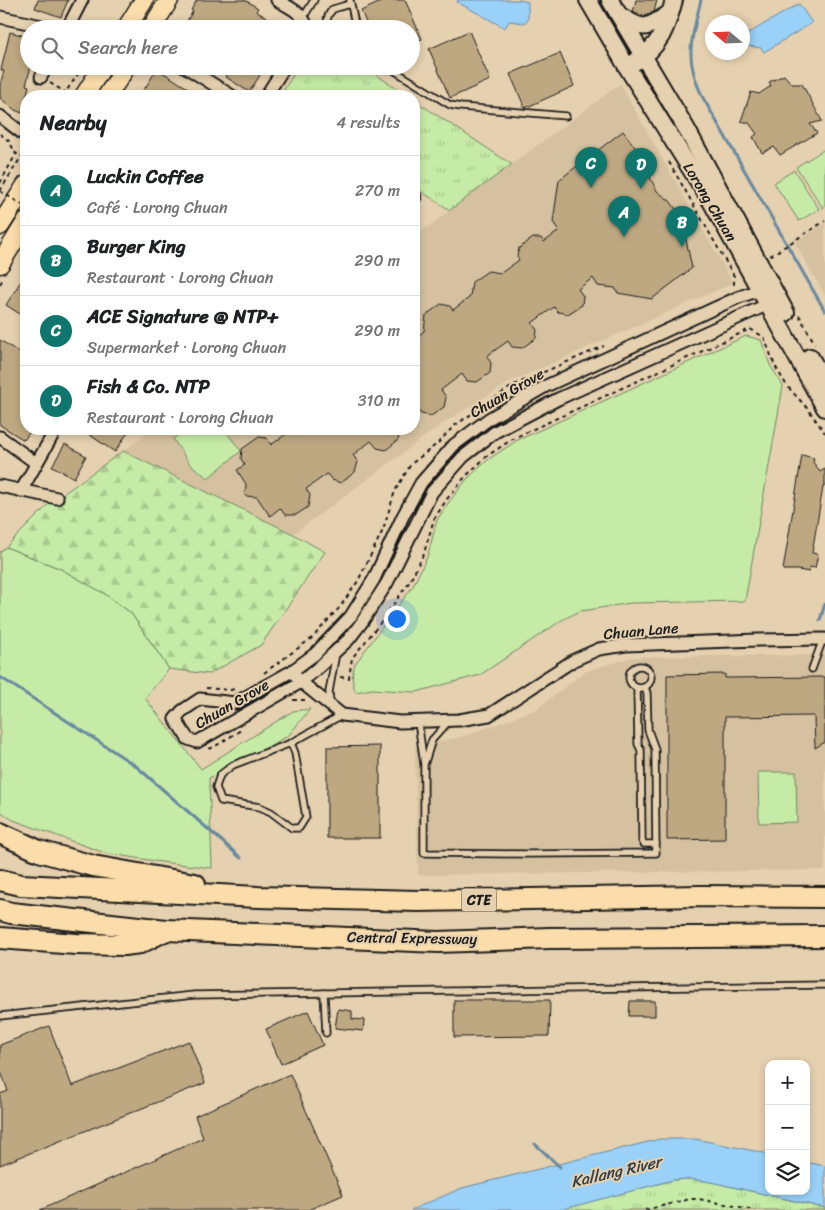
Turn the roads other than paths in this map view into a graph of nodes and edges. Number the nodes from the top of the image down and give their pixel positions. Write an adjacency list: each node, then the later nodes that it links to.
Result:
1 (82, 0): 12 (street)
2 (144, 0): 13 (main road)
3 (169, 0): 14 (main road)
4 (277, 0): 8 (street)
5 (314, 0): 16 (lane)
6 (588, 0): 21 (main road, Lorong Chuan)
7 (350, 2): 17 (lane); 18 (lane)
8 (290, 4): 15 (street)
9 (614, 7): 10 (main road); 20 (main road, Lorong Chuan)
10 (672, 7): 20 (main road)
11 (0, 16): 19 (street)
12 (72, 20)
13 (132, 20)
14 (156, 20)
15 (302, 20)
16 (305, 20)
17 (327, 20)
18 (354, 20)
19 (20, 21)
20 (644, 57): 21 (main road); 40 (main road, Lorong Chuan)
21 (627, 67): 40 (main road, Lorong Chuan)
22 (45, 75): 28 (street)
23 (97, 75): 29 (main road)
24 (120, 75): 30 (main road)
25 (198, 75): 31 (street)
26 (279, 75): 32 (street)
27 (402, 75): 34 (lane)
28 (44, 79)
29 (88, 90)
30 (111, 90)
31 (222, 90)
32 (270, 90)
33 (0, 116): 35 (street)
34 (566, 116)
35 (20, 131)
36 (20, 194): 37 (main road)
37 (0, 226)
38 (20, 232): 39 (main road)
39 (0, 264)
40 (770, 294): 41 (main road, Lorong Chuan); 42 (main road, Lorong Chuan); 50 (street, Chuan Grove); 52 (street, Chuan Grove)
41 (825, 383)
42 (825, 408)
43 (52, 435): 45 (street)
44 (0, 438): 45 (street)
45 (36, 463): 47 (street)
46 (0, 486): 47 (street)
47 (21, 491): 48 (street)
48 (57, 498)
49 (824, 639): 51 (lane); 58 (street, Chuan Lane)
50 (338, 649): 53 (street, Chuan Grove); 56 (lane)
51 (812, 669)
52 (292, 670): 53 (street); 53 (street, Chuan Grove)
53 (301, 682): 56 (street)
54 (645, 687): 55 (lane); 55 (lane); 63 (lane)
55 (637, 688): 63 (lane)
56 (331, 706): 57 (street)
57 (342, 715): 59 (street, Chuan Lane); 60 (lane)
58 (450, 721): 59 (street, Chuan Lane); 61 (lane)
59 (418, 722): 61 (lane)
60 (291, 743): 60 (lane)
61 (424, 764): 63 (lane)
62 (0, 833): 65 (highway)
63 (656, 844)
64 (0, 880): 65 (highway, CTE)
65 (258, 897): 66 (highway, CTE)
66 (825, 897)
67 (0, 910): 68 (highway, Central Expressway)
68 (166, 930): 69 (highway, Central Expressway); 70 (highway)
69 (825, 936)
70 (0, 938)
71 (825, 985): 72 (lane)
72 (324, 993): 73 (lane); 74 (lane)
73 (0, 1016)
74 (326, 1032)

